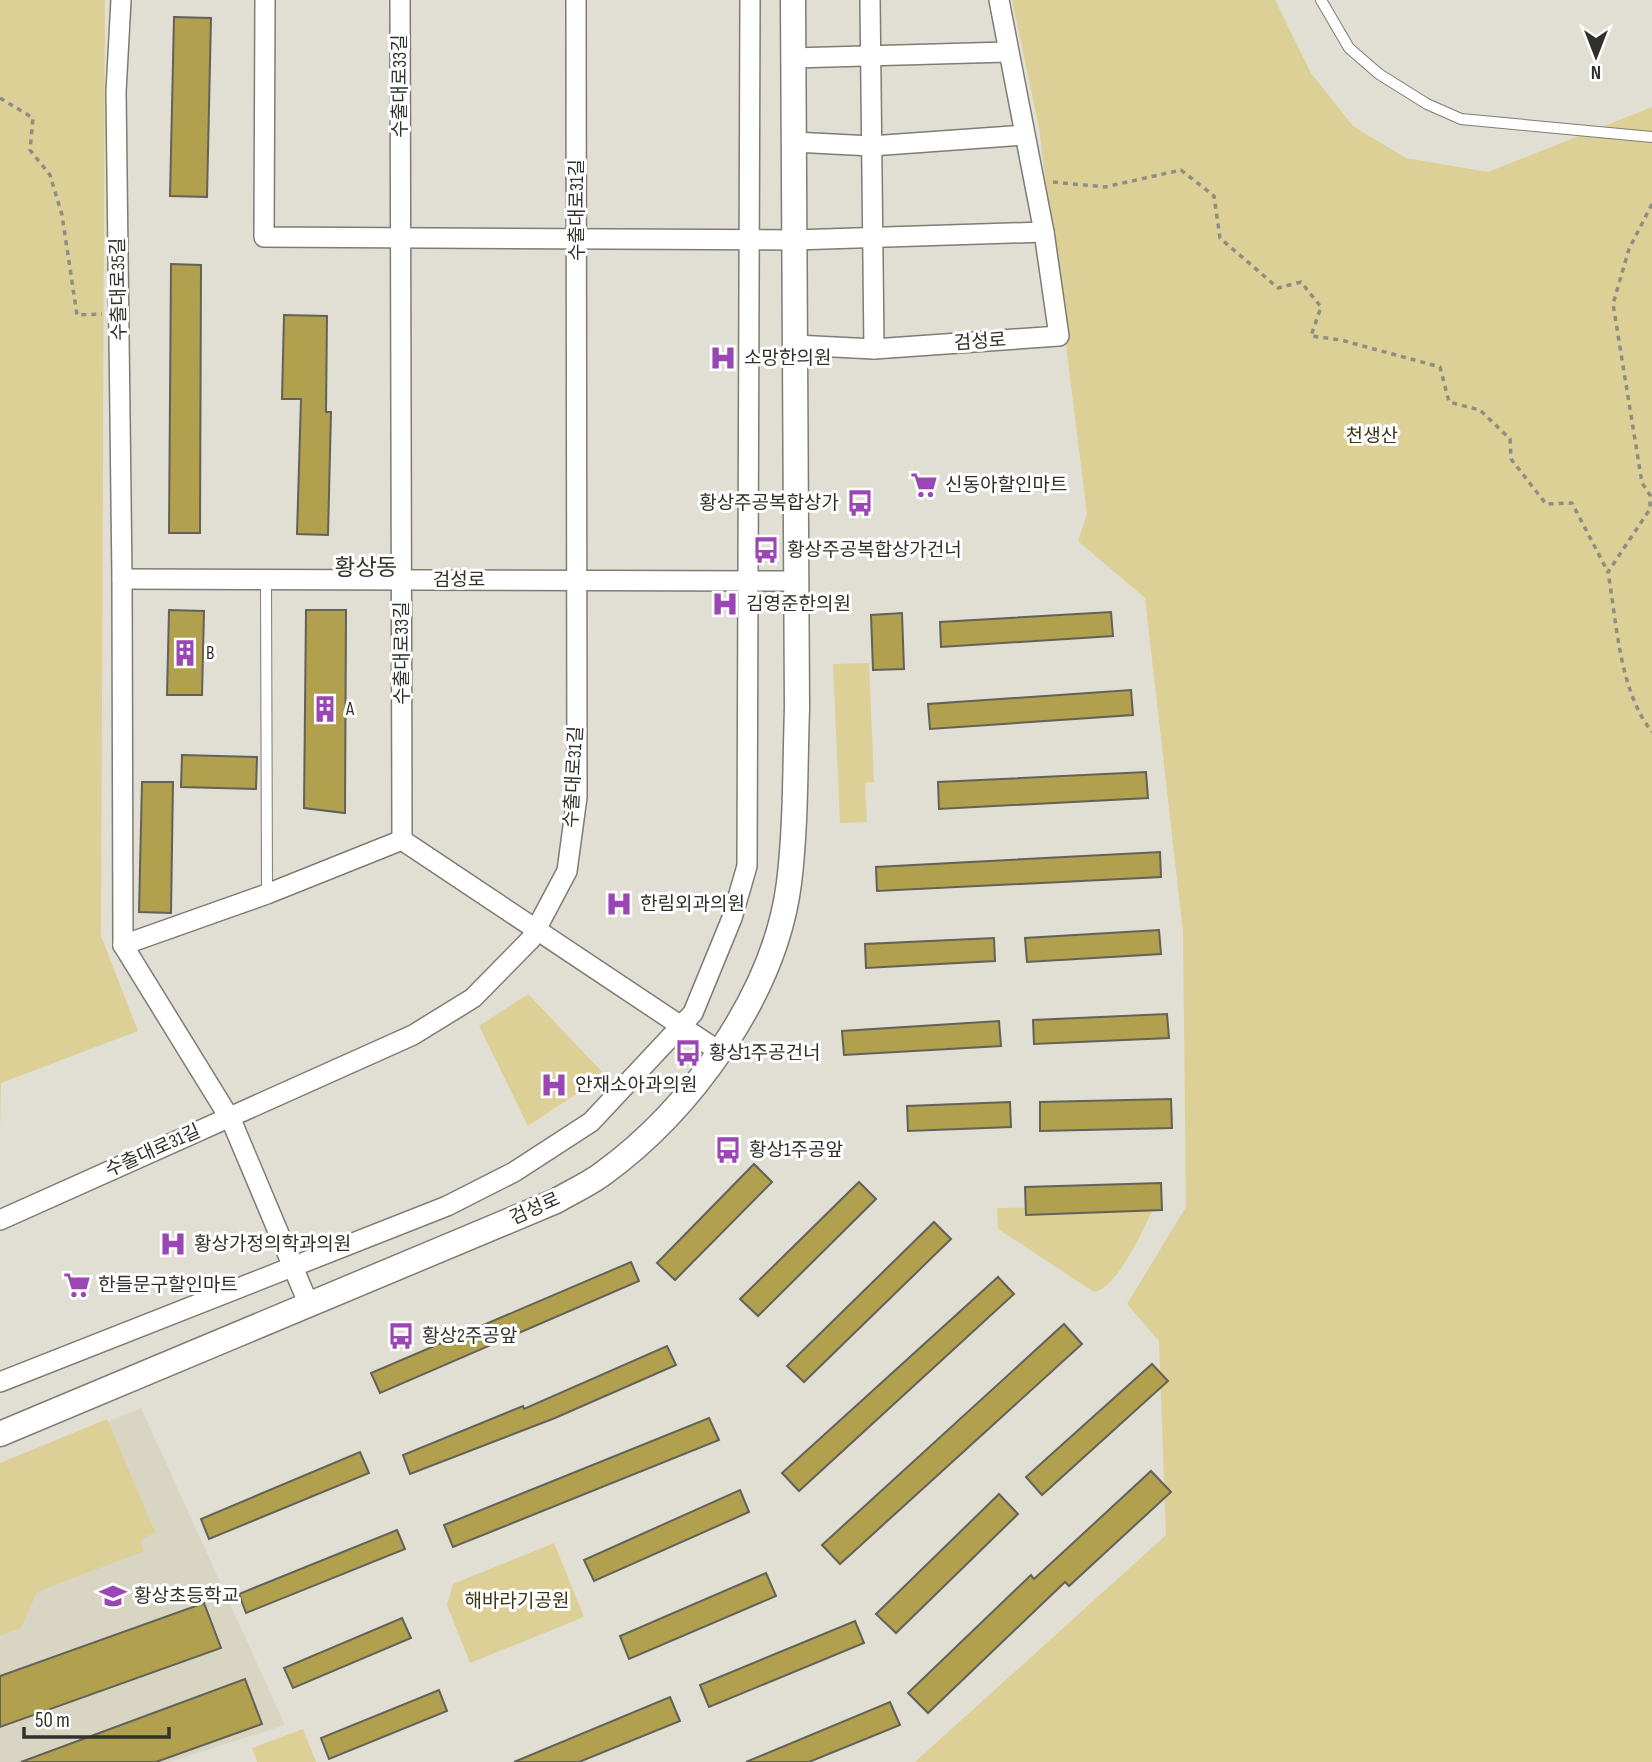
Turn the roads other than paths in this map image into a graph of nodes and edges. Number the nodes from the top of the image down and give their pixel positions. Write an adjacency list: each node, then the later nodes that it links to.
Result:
1 (121, 0): 25 (street, 수출대로35길)
2 (265, 0): 18 (street)
3 (400, 0): 18 (street, 수출대로33길)
4 (576, 0): 19 (street, 수출대로31길)
5 (750, 0): 21 (street)
6 (793, 0): 12 (street, 검성로)
7 (870, 0): 11 (street)
8 (999, 0): 10 (street, 검성로)
9 (1321, 0): 14 (lane)
10 (1007, 52): 11 (street); 13 (street, 검성로)
11 (869, 55): 12 (street); 16 (street)
12 (793, 58): 15 (street, 검성로)
13 (1024, 135): 16 (street); 17 (street, 검성로)
14 (1652, 137)
15 (794, 142): 16 (street); 22 (street, 검성로)
16 (871, 146): 20 (street)
17 (1044, 232): 20 (street); 24 (street, 검성로)
18 (401, 238): 19 (street); 27 (street, 수출대로33길)
19 (577, 239): 21 (street); 28 (street, 수출대로31길)
20 (872, 239): 22 (street); 24 (street)
21 (747, 240): 22 (street); 29 (street)
22 (794, 240): 23 (street, 검성로)
23 (795, 345): 24 (street, 검성로); 30 (street, 검성로)
24 (874, 349)
25 (122, 579): 26 (street, 검성로); 34 (street, 수출대로35길)
26 (265, 579): 27 (street, 검성로); 32 (lane)
27 (401, 580): 28 (street, 검성로); 31 (street, 수출대로33길)
28 (577, 580): 29 (street, 검성로); 33 (street, 수출대로31길)
29 (749, 581): 30 (street, 검성로); 35 (street)
30 (796, 581): 36 (street, 검성로)
31 (402, 840): 32 (street); 33 (street)
32 (267, 894): 34 (street)
33 (536, 929): 35 (street); 37 (street, 수출대로31길)
34 (123, 945): 37 (street)
35 (682, 1025): 36 (street); 39 (street)
36 (720, 1052): 40 (street, 검성로)
37 (229, 1117): 38 (street, 수출대로31길); 39 (street)
38 (0, 1220)
39 (294, 1268): 40 (street); 41 (street)
40 (309, 1305): 42 (street, 검성로)
41 (0, 1382)
42 (0, 1434)

